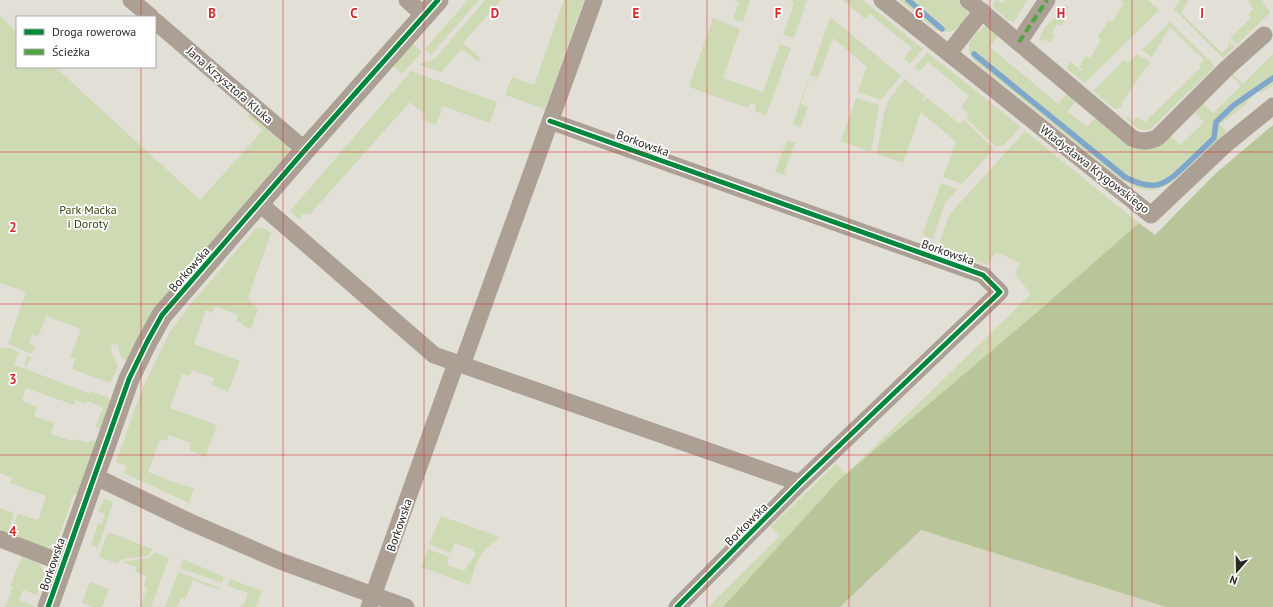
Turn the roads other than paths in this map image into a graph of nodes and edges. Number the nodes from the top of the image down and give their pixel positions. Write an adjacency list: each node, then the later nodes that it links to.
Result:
1 (131, 0): 9 (street)
2 (407, 0): 10 (street)
3 (438, 0): 10 (street, Borkowska)
4 (594, 0): 16 (street, Borkowska)
5 (882, 0): 14 (street, Władysława Krygowskiego)
6 (968, 0): 8 (street)
7 (1047, 0): 13 (street)
8 (982, 11): 13 (street); 14 (street)
9 (150, 16)
10 (425, 16): 17 (street, Borkowska)
11 (156, 22): 17 (street, Jana Krzysztofa Kluka)
12 (1264, 35): 13 (street)
13 (1019, 42)
14 (949, 53): 15 (street, Władysława Krygowskiego)
15 (1273, 106)
16 (550, 121): 19 (street, Borkowska); 21 (street, Borkowska)
17 (305, 150): 18 (street, Borkowska)
18 (259, 203): 19 (street); 20 (street, Borkowska)
19 (459, 364): 21 (street); 24 (street, Borkowska)
20 (94, 476): 23 (street, Borkowska); 24 (street)
21 (800, 483): 27 (street, Borkowska)
22 (0, 540): 23 (street)
23 (63, 563): 25 (street, Borkowska)
24 (371, 601): 26 (street)
25 (48, 607)
26 (406, 607)
27 (677, 607)

